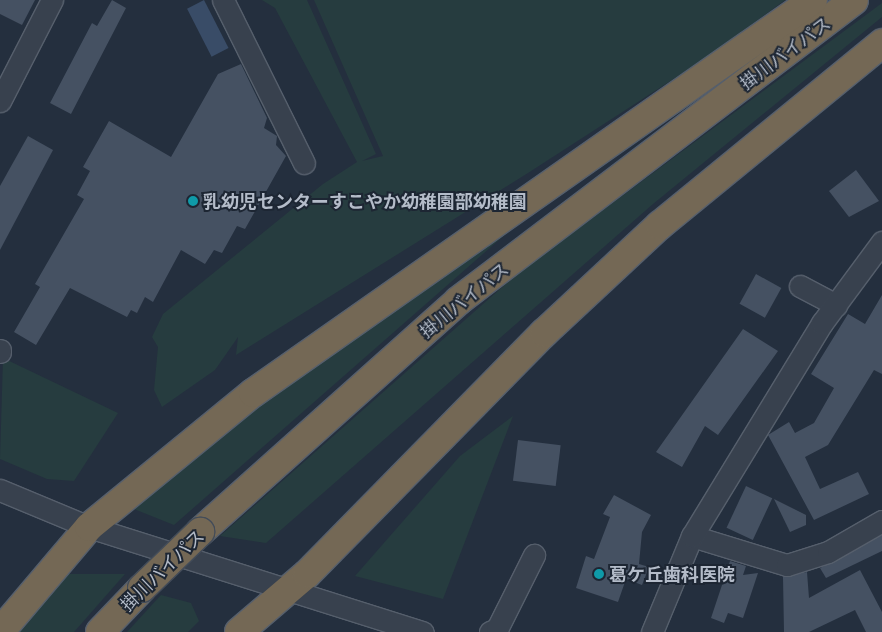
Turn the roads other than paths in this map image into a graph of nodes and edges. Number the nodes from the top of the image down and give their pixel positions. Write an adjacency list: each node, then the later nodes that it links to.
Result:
1 (52, 0): 6 (street)
2 (223, 0): 7 (street)
3 (813, 0): 13 (highway)
4 (854, 0): 18 (highway, 掛川バイパス, bridge)
5 (882, 42): 16 (highway)
6 (0, 101)
7 (304, 163)
8 (882, 242): 10 (street)
9 (800, 286): 10 (street)
10 (836, 305): 14 (street)
11 (0, 490): 13 (street)
12 (882, 521): 14 (street)
13 (89, 527): 16 (street); 17 (highway)
14 (692, 536): 22 (street)
15 (534, 554): 21 (street)
16 (289, 590): 19 (highway); 20 (street)
17 (2, 626)
18 (100, 632)
19 (239, 632)
20 (423, 632)
21 (490, 632)
22 (652, 632)

